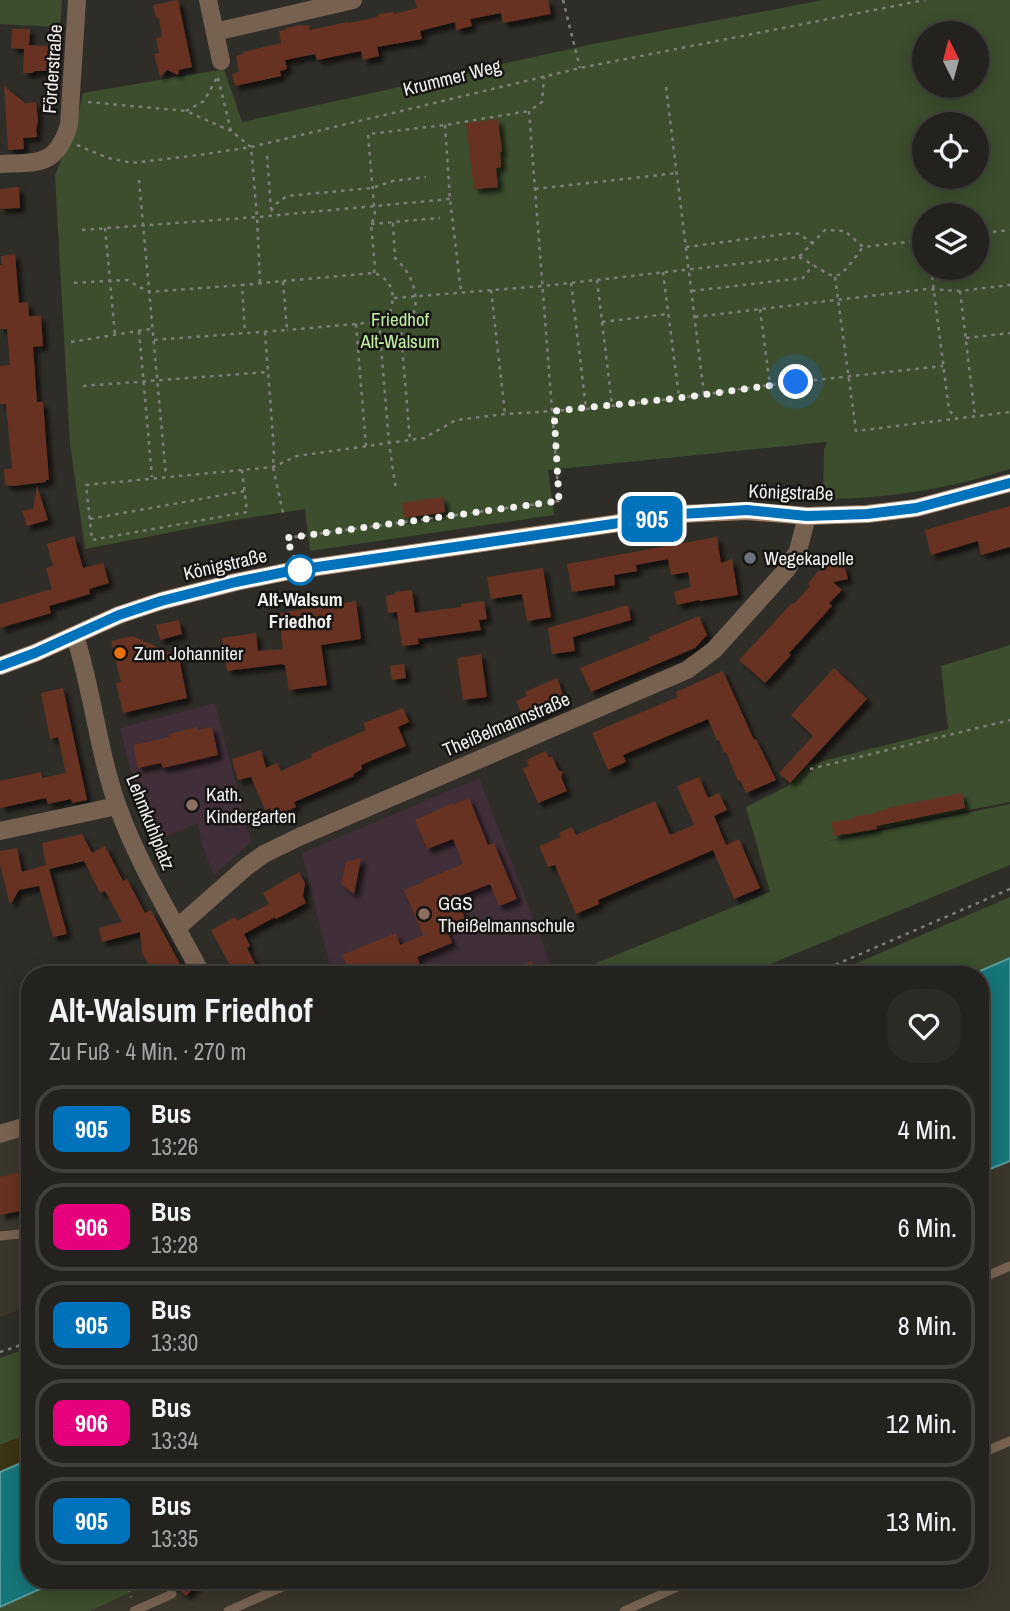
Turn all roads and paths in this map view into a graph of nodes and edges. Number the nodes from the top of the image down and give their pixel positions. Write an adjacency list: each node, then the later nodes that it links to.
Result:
1 (77, 0): 11 (street, Förderstraße)
2 (208, 0): 6 (street)
3 (353, 0): 6 (street)
4 (563, 0): 8 (path)
5 (925, 0): 8 (path, Krummer Weg)
6 (215, 32): 7 (street)
7 (220, 68): 12 (path); 15 (path)
8 (580, 68): 9 (path, Krummer Weg)
9 (544, 77): 13 (path); 17 (path, Krummer Weg)
10 (666, 88): 20 (path)
11 (71, 101): 12 (path); 16 (street, Förderstraße)
12 (186, 111): 15 (path)
13 (529, 111): 14 (path); 24 (path)
14 (445, 125): 23 (path); 25 (path)
15 (231, 131): 17 (path)
16 (65, 140): 17 (path, Krummer Weg); 19 (street)
17 (251, 147): 28 (path)
18 (267, 156): 27 (path)
19 (0, 164)
20 (677, 173): 24 (path); 39 (path)
21 (426, 177): 23 (path)
22 (139, 180): 32 (path)
23 (372, 188): 26 (path); 27 (path)
24 (535, 189): 56 (path)
25 (450, 199): 26 (path); 62 (path)
26 (374, 205): 27 (path); 31 (path)
27 (271, 213): 28 (path)
28 (257, 217): 32 (path); 51 (path)
29 (440, 218): 30 (path)
30 (393, 223): 31 (path); 63 (path)
31 (371, 224): 45 (path)
32 (142, 225): 33 (path); 61 (path)
33 (105, 228): 34 (path); 47 (path)
34 (82, 230)
35 (1010, 230): 36 (path)
36 (989, 232)
37 (912, 241): 40 (path)
38 (813, 244): 39 (path); 40 (path); 41 (path)
39 (686, 247): 43 (path)
40 (863, 247): 46 (path)
41 (799, 257): 42 (path); 43 (path)
42 (813, 265): 46 (path); 59 (path)
43 (689, 269): 44 (path); 59 (path)
44 (663, 272): 48 (path); 67 (path)
45 (374, 273): 50 (path); 64 (path)
46 (835, 277): 65 (path)
47 (110, 280): 53 (path); 61 (path); 78 (path)
48 (597, 280): 52 (path); 70 (path)
49 (932, 280): 58 (path)
50 (284, 281): 51 (path); 73 (path)
51 (260, 283): 54 (path)
52 (571, 283): 56 (path); 92 (path)
53 (74, 284)
54 (242, 285): 61 (path); 77 (path)
55 (1010, 285): 60 (path)
56 (544, 286): 57 (path); 93 (path)
57 (491, 290): 62 (path); 95 (path)
58 (933, 290): 60 (path); 65 (path); 82 (path)
59 (692, 291): 68 (path)
60 (960, 291): 79 (path)
61 (149, 292): 72 (path)
62 (461, 292): 63 (path)
63 (415, 296): 64 (path); 98 (path)
64 (394, 298): 69 (path)
65 (838, 300): 66 (path); 84 (path)
66 (760, 309): 68 (path); 87 (path)
67 (668, 314): 70 (path); 90 (path)
68 (695, 317): 89 (path)
69 (379, 322): 71 (path); 99 (path)
70 (602, 322): 91 (path)
71 (356, 324): 73 (path); 100 (path)
72 (152, 329): 74 (path); 80 (path)
73 (287, 330): 75 (path)
74 (139, 331): 78 (path); 86 (path)
75 (264, 332): 77 (path); 83 (path)
76 (1010, 332): 79 (path)
77 (245, 333): 80 (path)
78 (115, 335): 81 (path)
79 (966, 338): 96 (path)
80 (153, 341): 85 (path)
81 (71, 342)
82 (943, 366): 84 (path); 97 (path)
83 (268, 372): 85 (path); 101 (path)
84 (849, 376): 87 (path); 97 (path)
85 (157, 380): 86 (path); 103 (path)
86 (144, 381): 88 (path); 104 (path)
87 (770, 385): 89 (path)
88 (83, 386)
89 (704, 394): 90 (path)
90 (679, 398): 91 (path)
91 (612, 405): 92 (path)
92 (586, 409): 93 (path)
93 (554, 411): 95 (path); 111 (path)
94 (1010, 412): 96 (path)
95 (505, 414): 98 (path)
96 (975, 416): 97 (path)
97 (956, 418)
98 (410, 440): 99 (path)
99 (389, 443): 100 (path); 106 (path)
100 (366, 446): 101 (path)
101 (273, 467): 102 (path); 108 (path)
102 (242, 470): 103 (path); 107 (path)
103 (166, 476): 104 (path)
104 (152, 479): 110 (path)
105 (1010, 483): 109 (street, Königstraße)
106 (396, 490)
107 (245, 491): 110 (path); 110 (path)
108 (283, 513)
109 (807, 516): 112 (street, Königstraße); 119 (street, Theißelmannstraße)
110 (90, 519)
111 (286, 538)
112 (75, 636): 113 (street, Königstraße); 116 (street, Lehmkuhlplatz)
113 (0, 666)
114 (1010, 720): 115 (path)
115 (810, 769)
116 (117, 806): 117 (street); 119 (street, Lehmkuhlplatz)
117 (0, 831)
118 (1010, 889): 121 (path)
119 (177, 928): 120 (street, Lehmkuhlplatz)
120 (197, 966)
121 (833, 966)
122 (21, 1128): 123 (street)
123 (0, 1134)
124 (21, 1234): 125 (lane)
125 (0, 1236)
126 (1010, 1266): 127 (lane)
127 (989, 1275)
128 (21, 1345): 129 (path)
129 (0, 1352)
130 (1010, 1441): 131 (lane)
131 (989, 1450)
132 (278, 1589): 136 (lane)
133 (674, 1589): 137 (lane)
134 (172, 1594): 135 (lane)
135 (134, 1611)
136 (228, 1611)
137 (624, 1611)

